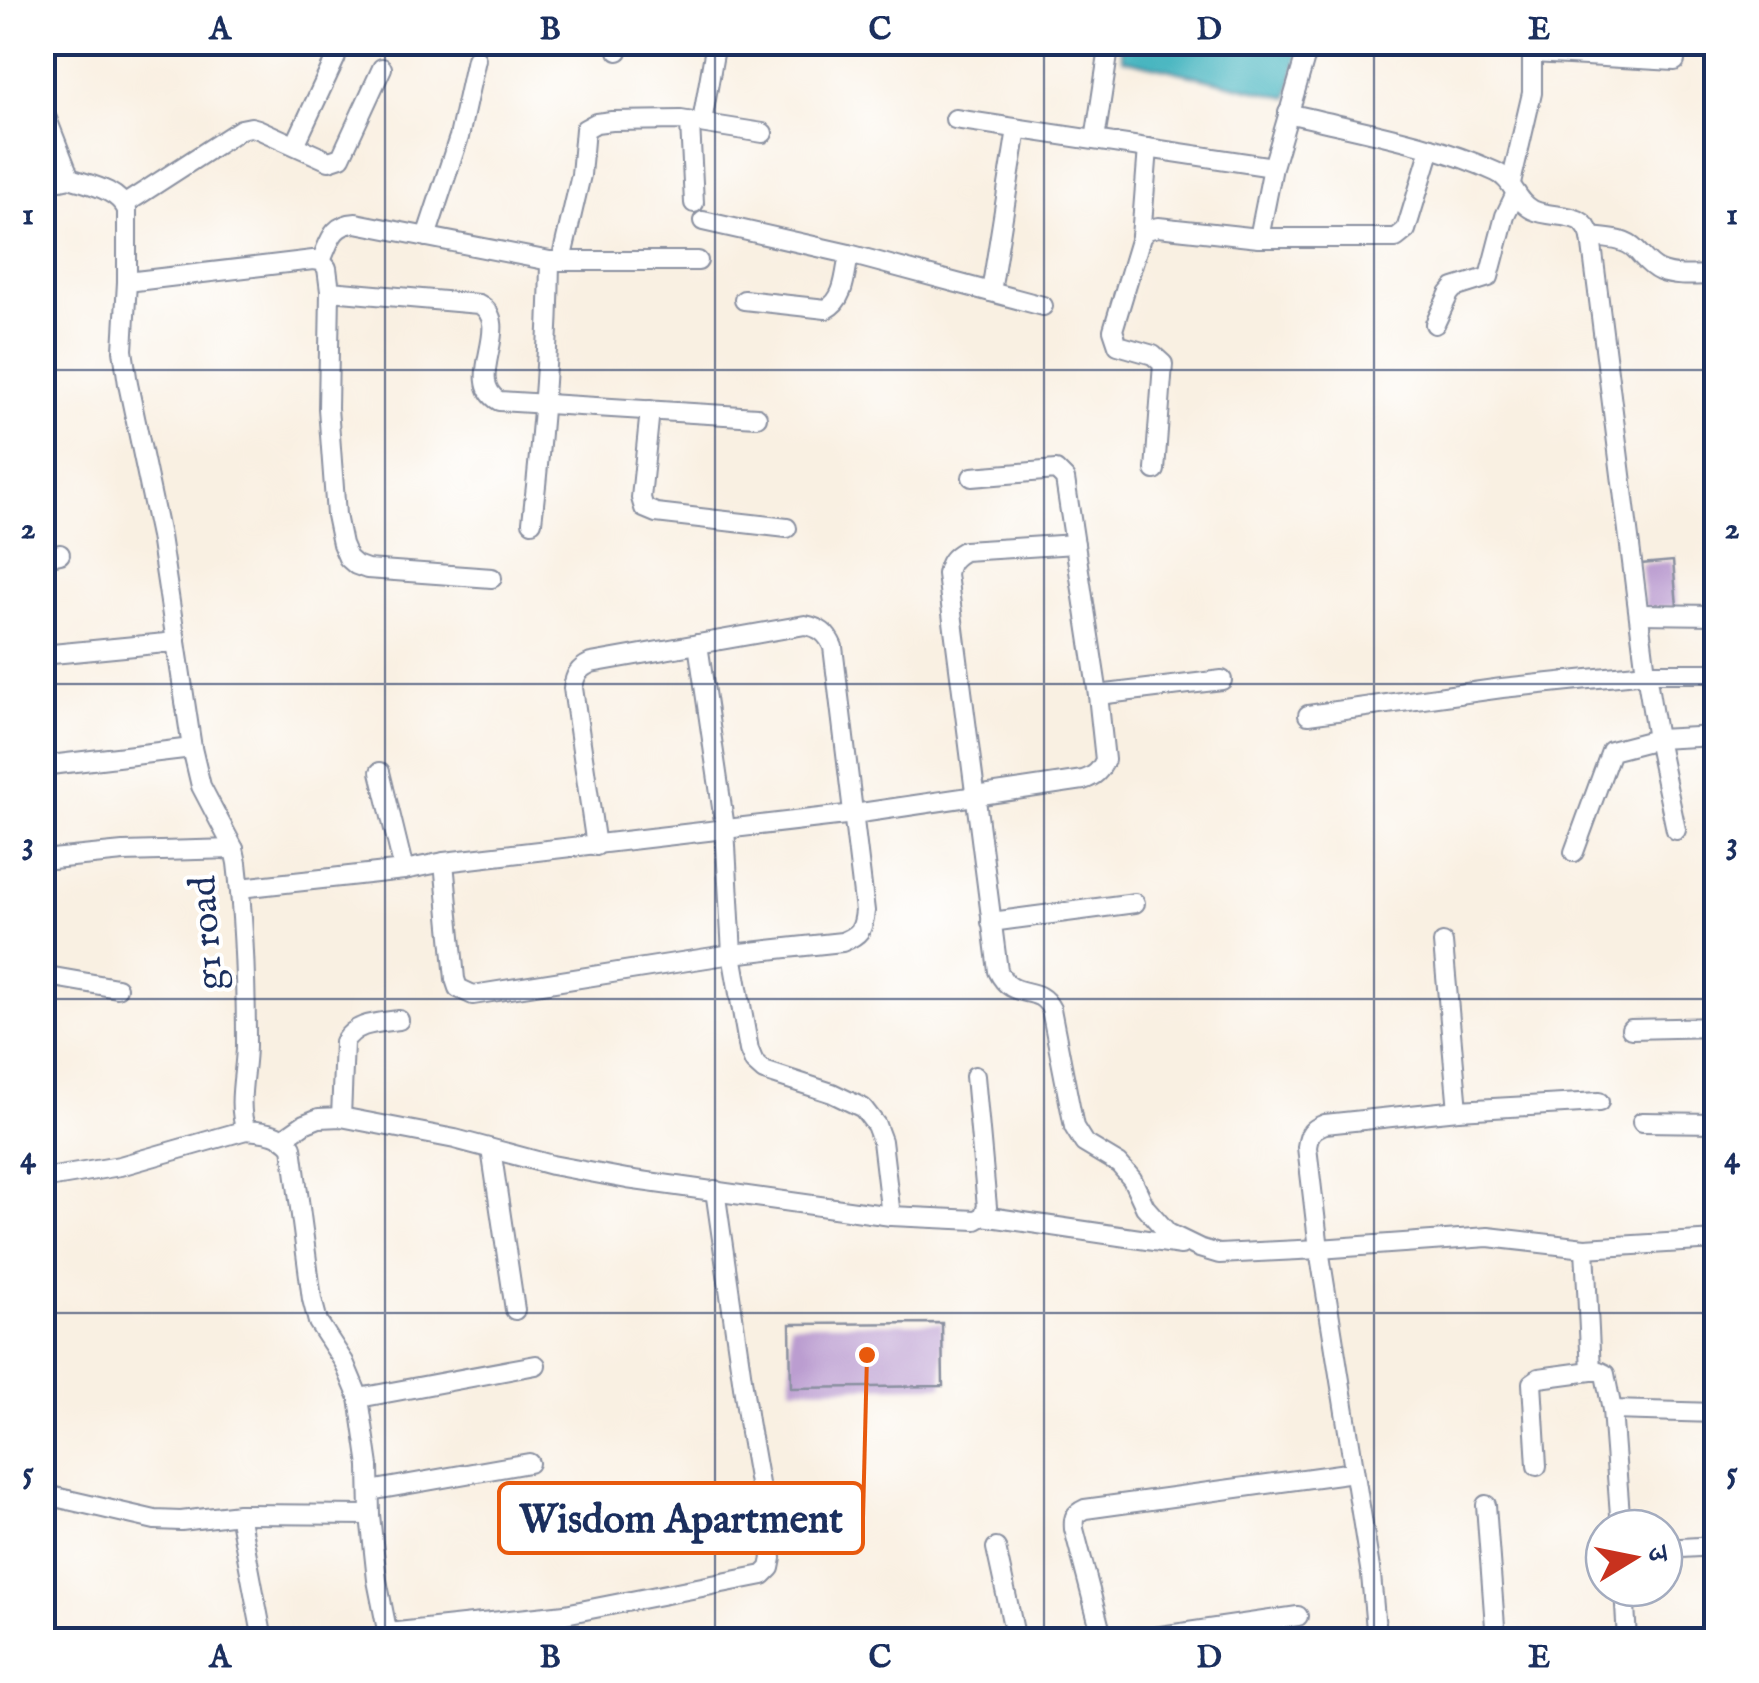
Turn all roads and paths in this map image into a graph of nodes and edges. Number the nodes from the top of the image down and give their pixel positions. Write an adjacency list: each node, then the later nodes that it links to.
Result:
1 (716, 42): 12 (street)
2 (1110, 42): 15 (street)
3 (1533, 48): 7 (street); 22 (street)
4 (1306, 54): 10 (street)
5 (336, 57): 16 (street)
6 (476, 59): 26 (street)
7 (1675, 61)
8 (382, 68): 16 (street)
9 (42, 106): 20 (street)
10 (1288, 113): 18 (street); 19 (street)
11 (955, 119): 13 (street)
12 (702, 122): 14 (street); 23 (street); 32 (street)
13 (1017, 128): 15 (street); 37 (street)
14 (763, 133)
15 (1095, 140): 17 (street)
16 (295, 145): 24 (street)
17 (1148, 148): 19 (street); 27 (street)
18 (1431, 148): 22 (street); 29 (street)
19 (1273, 167): 29 (street)
20 (70, 178): 21 (street); 24 (street)
21 (42, 184)
22 (1513, 188): 28 (street); 40 (street)
23 (694, 203)
24 (125, 204): 35 (street, g1 road)
25 (702, 221): 30 (street)
26 (426, 236): 31 (street); 32 (street)
27 (1141, 236): 29 (street); 44 (street)
28 (1590, 237): 34 (street); 50 (street)
29 (1259, 238)
30 (849, 254): 37 (street); 38 (street)
31 (320, 261): 35 (street); 36 (street)
32 (556, 261): 33 (street); 41 (street)
33 (698, 261)
34 (1716, 275)
35 (128, 282): 52 (street, g1 road)
36 (330, 291): 41 (street); 49 (street)
37 (991, 292): 39 (street)
38 (744, 300)
39 (1043, 306)
40 (1435, 324)
41 (545, 404): 42 (street); 46 (street)
42 (650, 410): 43 (street); 47 (street)
43 (757, 417)
44 (1155, 470)
45 (972, 478): 48 (street)
46 (532, 522)
47 (786, 528)
48 (1075, 544): 58 (street); 65 (street)
49 (492, 578)
50 (1639, 614): 51 (street); 56 (street)
51 (1716, 615)
52 (176, 642): 54 (street); 62 (street, g1 road)
53 (698, 644): 66 (street); 67 (street); 69 (street)
54 (42, 655)
55 (1716, 672): 56 (street)
56 (1646, 673): 59 (street); 61 (street)
57 (1222, 680): 58 (street)
58 (1098, 696): 65 (street)
59 (1308, 715)
60 (1716, 736): 61 (street)
61 (1656, 740): 68 (street); 71 (street)
62 (192, 748): 63 (street); 70 (street, g1 road)
63 (42, 766)
64 (380, 772): 74 (street)
65 (976, 796): 66 (street); 77 (street)
66 (854, 814): 67 (street); 79 (street)
67 (724, 828): 69 (street); 79 (street)
68 (1676, 830)
69 (596, 846): 73 (street)
70 (234, 849): 72 (street); 75 (street, g1 road)
71 (1574, 852)
72 (42, 860)
73 (444, 862): 74 (street); 79 (street)
74 (404, 870): 75 (street)
75 (240, 888): 91 (street, g1 road)
76 (1135, 903): 77 (street)
77 (991, 922): 99 (street)
78 (1443, 943): 87 (street)
79 (732, 954): 96 (street)
80 (42, 975): 81 (street)
81 (117, 988)
82 (399, 1020): 88 (street)
83 (1716, 1027): 84 (street)
84 (1631, 1029)
85 (975, 1076): 97 (street)
86 (1599, 1102): 87 (street)
87 (1458, 1110): 101 (street)
88 (340, 1118): 92 (street); 93 (street)
89 (1642, 1122): 90 (street)
90 (1716, 1122)
91 (246, 1130): 92 (street); 94 (street)
92 (284, 1138): 105 (street)
93 (491, 1149): 95 (street); 102 (street)
94 (42, 1179)
95 (714, 1190): 96 (street); 123 (street)
96 (891, 1216): 97 (street)
97 (983, 1216): 99 (street)
98 (1716, 1240): 100 (street)
99 (1199, 1248): 101 (street)
100 (1585, 1248): 101 (street); 104 (street)
101 (1319, 1249): 110 (street)
102 (516, 1310)
103 (536, 1366): 105 (street)
104 (1591, 1371): 106 (street); 109 (street)
105 (359, 1398): 111 (street)
106 (1612, 1410): 107 (street); 114 (street)
107 (1716, 1414)
108 (529, 1463): 111 (street)
109 (1537, 1466)
110 (1354, 1472): 126 (street); 128 (street)
111 (370, 1491): 116 (street)
112 (43, 1495): 115 (street); 120 (street)
113 (1486, 1505): 129 (street)
114 (1619, 1508)
115 (239, 1514): 116 (street); 124 (street)
116 (370, 1515): 123 (street)
117 (1716, 1546): 119 (street)
118 (996, 1548): 125 (street)
119 (1684, 1548)
120 (42, 1573)
121 (1625, 1608): 130 (street)
122 (1298, 1616): 127 (street)
123 (388, 1637)
124 (263, 1640)
125 (1016, 1640)
126 (1103, 1640)
127 (1133, 1640)
128 (1377, 1640)
129 (1496, 1640)
130 (1627, 1640)

